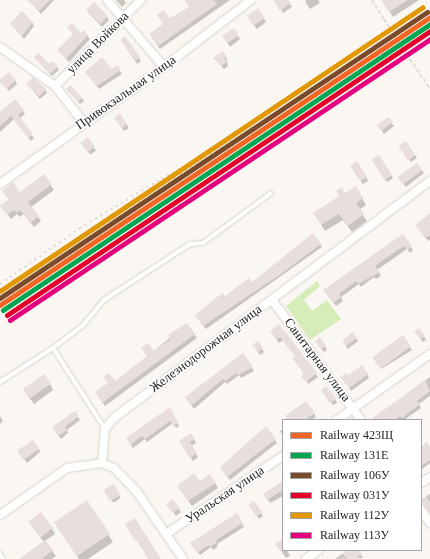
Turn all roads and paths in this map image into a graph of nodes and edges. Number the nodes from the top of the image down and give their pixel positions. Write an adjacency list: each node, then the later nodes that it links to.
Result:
1 (106, 0): 5 (street)
2 (141, 0): 5 (street, улица Войкова)
3 (252, 0): 10 (street, Привокзальная улица)
4 (372, 0): 7 (path, bridge)
5 (123, 16): 10 (street); 11 (street, улица Войкова)
6 (420, 29): 7 (path)
7 (400, 43): 9 (path); 12 (path, bridge)
8 (0, 47): 11 (street)
9 (376, 58)
10 (164, 67): 13 (street, Привокзальная улица)
11 (55, 86): 13 (street)
12 (430, 89)
13 (84, 123): 15 (street, Привокзальная улица)
14 (430, 181): 17 (street, Железнодорожная улица)
15 (0, 184)
16 (271, 193): 18 (lane)
17 (272, 300): 21 (street, Санитарная улица); 24 (street, Железнодорожная улица)
18 (53, 348): 20 (lane); 24 (lane)
19 (430, 354): 21 (street)
20 (0, 382)
21 (354, 409): 22 (street); 23 (street, Санитарная улица)
22 (339, 419)
23 (360, 419)
24 (105, 430): 26 (street)
25 (282, 457): 30 (street, Уральская улица)
26 (102, 463): 28 (street); 30 (street)
27 (422, 512): 29 (street)
28 (0, 515)
29 (430, 524)
30 (166, 534): 34 (street)
31 (318, 551): 35 (street)
32 (0, 554): 33 (lane)
33 (3, 559)
34 (183, 559)
35 (306, 559)

